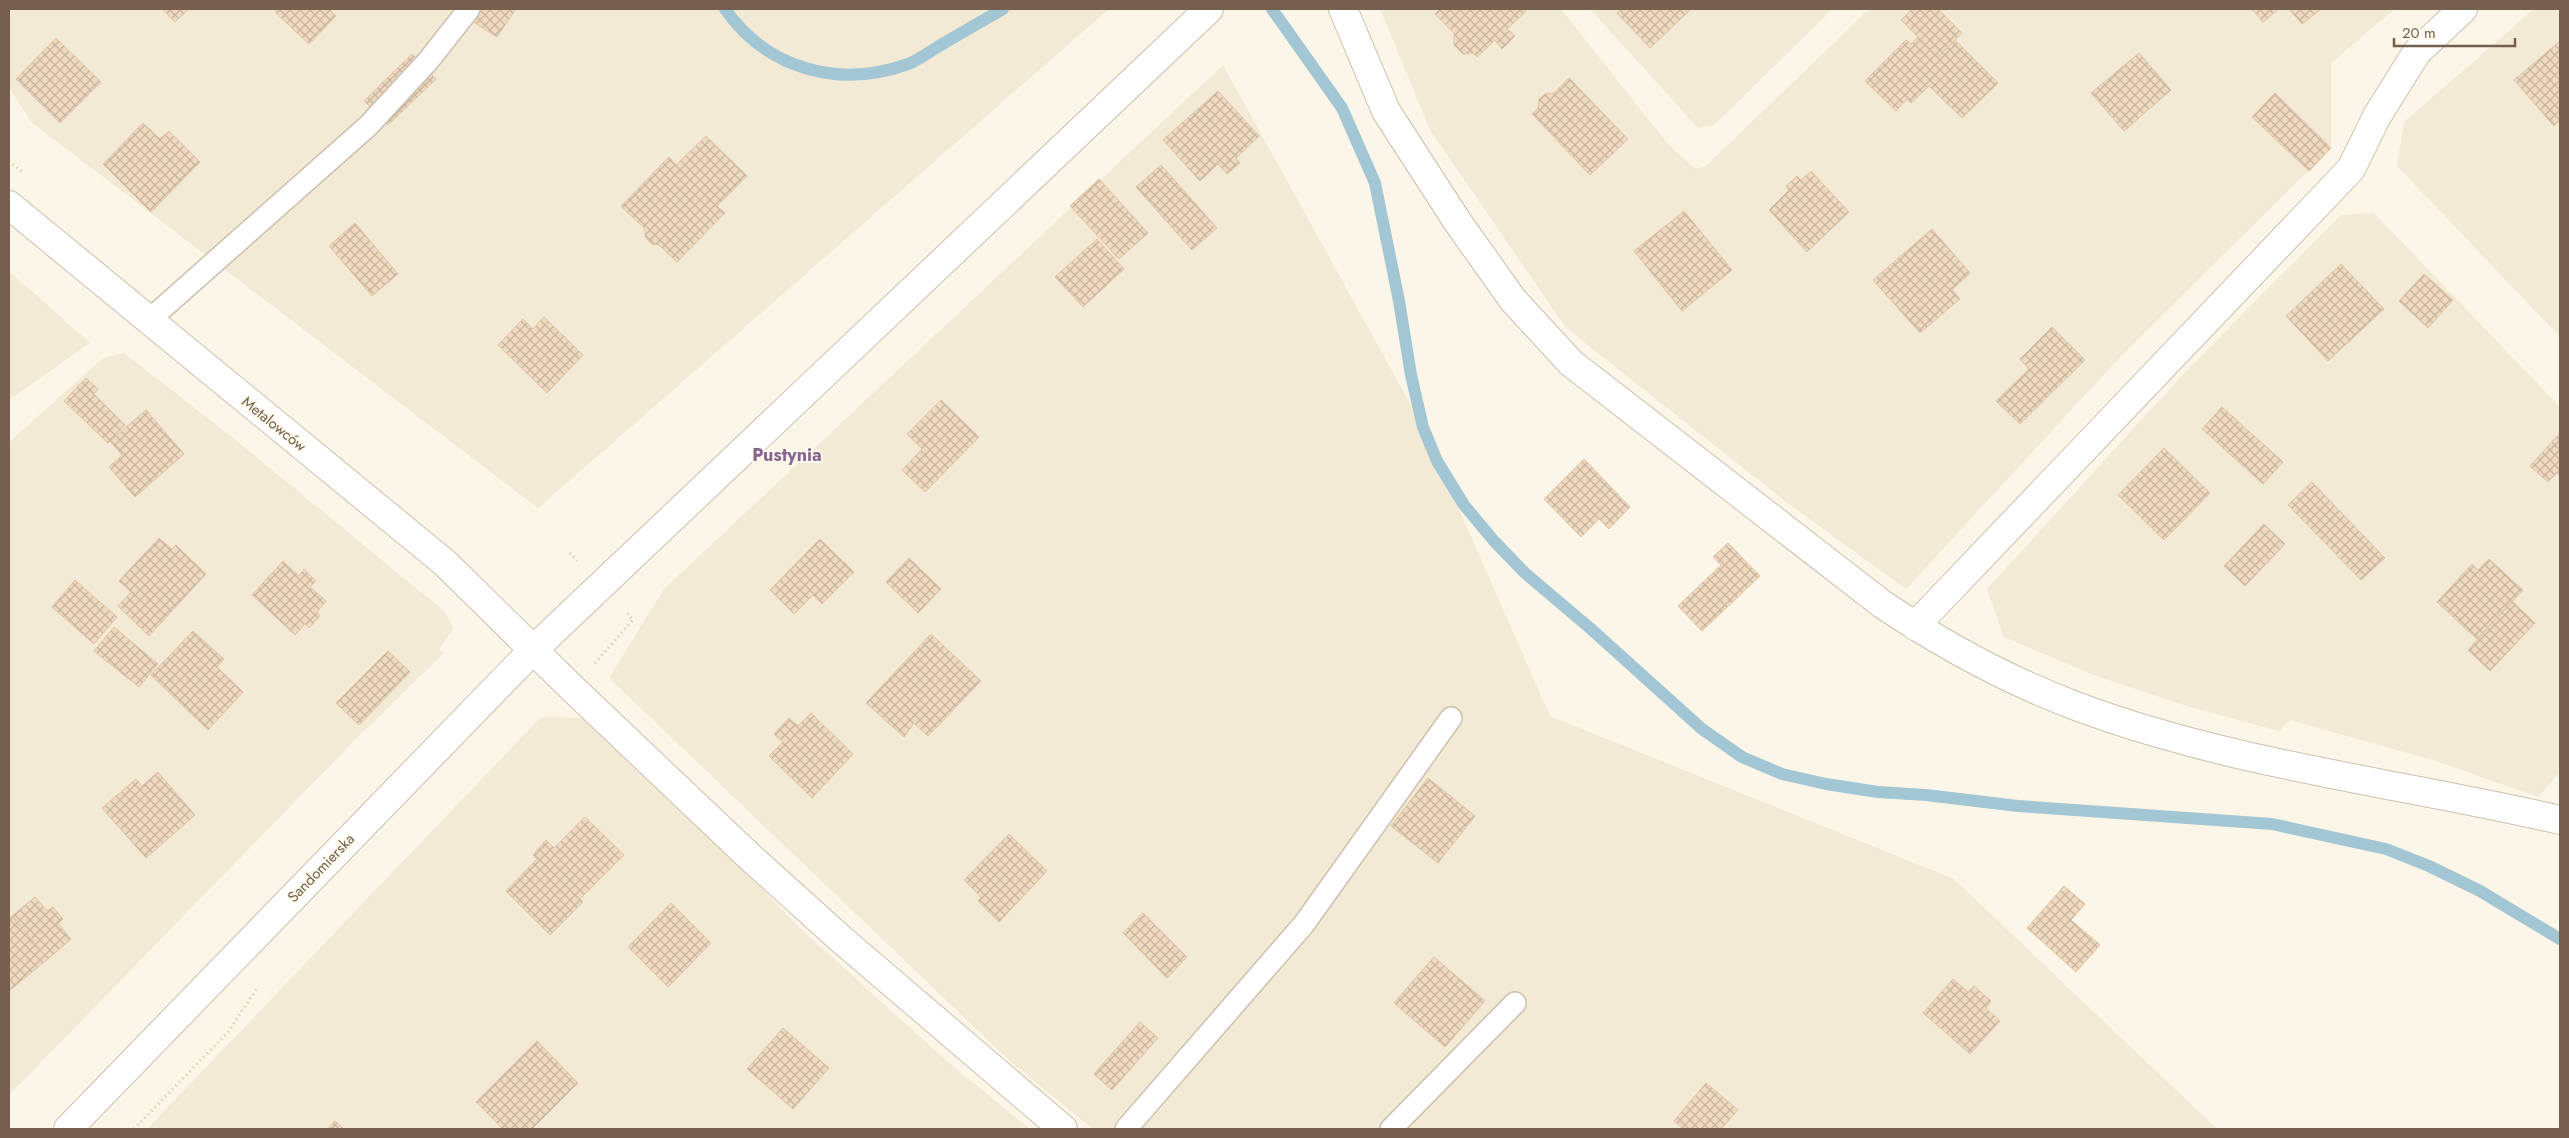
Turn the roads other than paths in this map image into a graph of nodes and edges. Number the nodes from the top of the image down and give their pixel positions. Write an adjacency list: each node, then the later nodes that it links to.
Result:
1 (469, 9): 6 (lane)
2 (1209, 9): 8 (street, Sandomierska)
3 (1343, 9): 7 (street)
4 (2463, 9): 7 (street)
5 (9, 205): 6 (street, Metalowców)
6 (148, 321): 8 (street, Metalowców)
7 (1915, 626): 10 (street)
8 (533, 650): 12 (street, Sandomierska); 13 (street, Metalowców)
9 (1451, 718): 14 (lane)
10 (2560, 820)
11 (1515, 1004): 15 (lane)
12 (68, 1129)
13 (1063, 1129)
14 (1126, 1129)
15 (1390, 1129)

